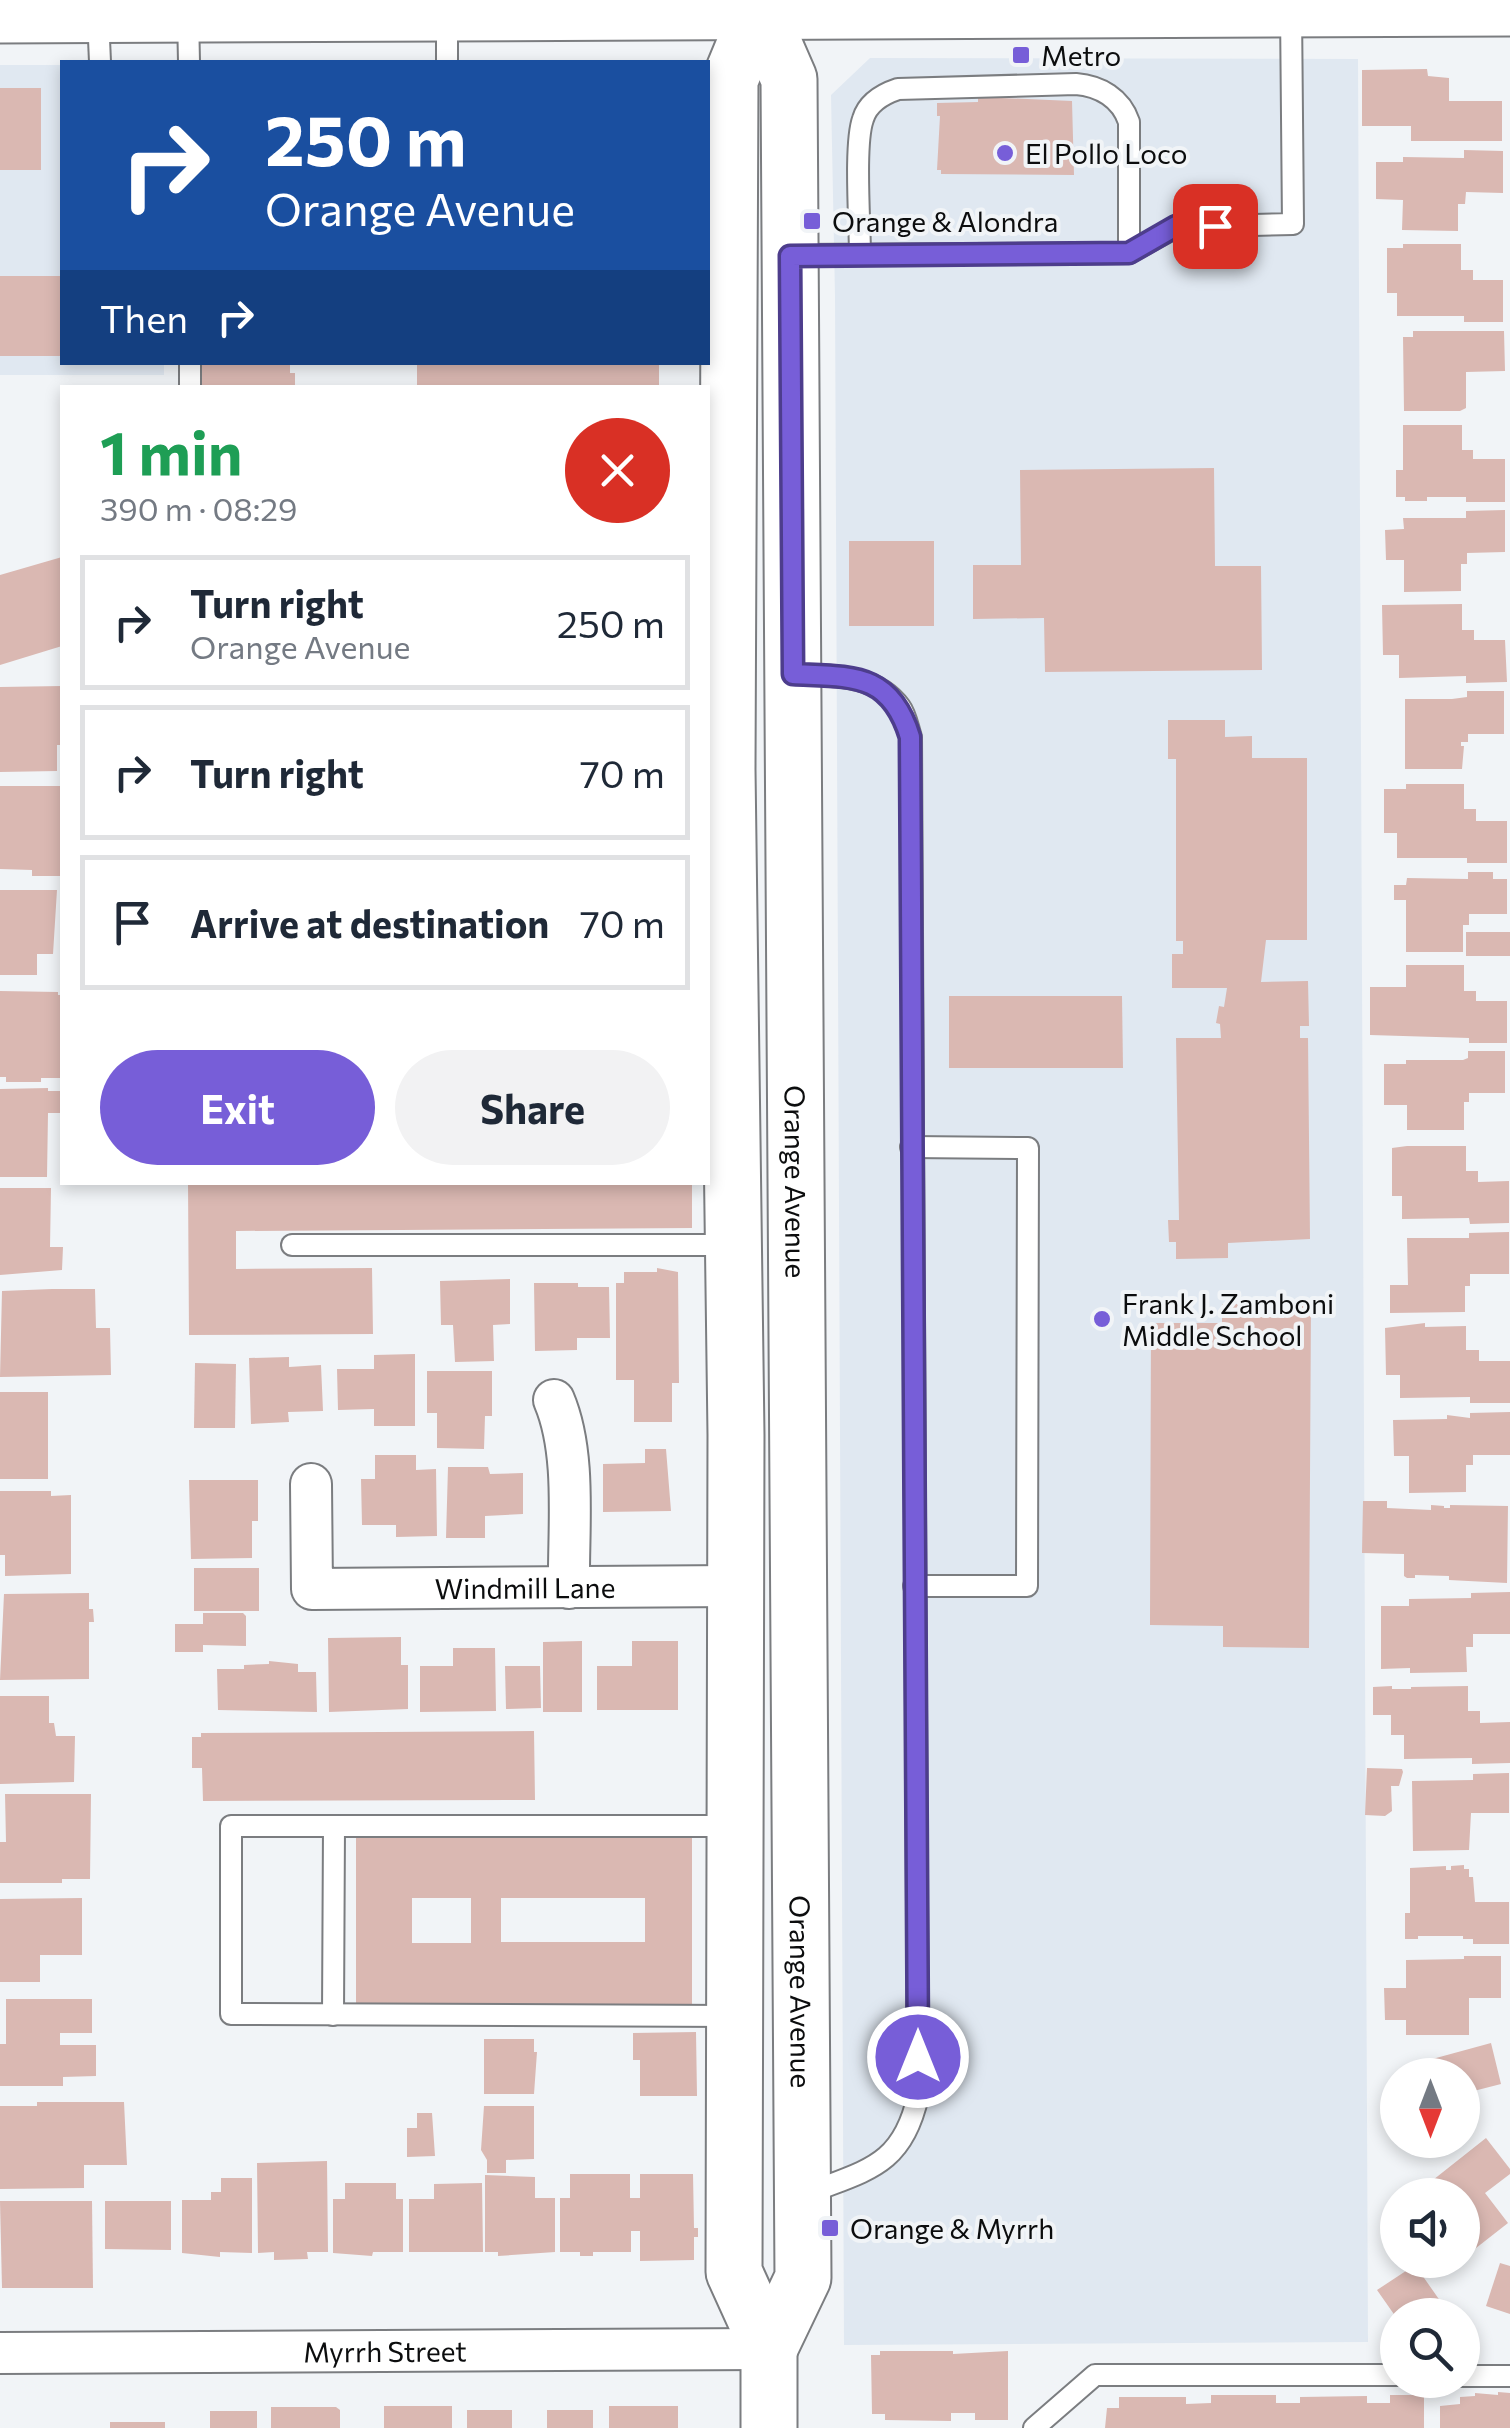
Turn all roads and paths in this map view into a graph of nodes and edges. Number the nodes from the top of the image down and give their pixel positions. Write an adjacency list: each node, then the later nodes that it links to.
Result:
1 (759, 5): 3 (street); 5 (street); 9 (street, Orange Avenue); 11 (street, Orange Avenue)
2 (1510, 8): 3 (street)
3 (1291, 9): 8 (lane)
4 (0, 15): 6 (street)
5 (447, 37): 7 (street)
6 (99, 38): 7 (street)
7 (188, 38)
8 (1129, 253): 10 (lane); 10 (lane)
9 (790, 256): 10 (lane); 13 (street, Orange Avenue)
10 (860, 256)
11 (718, 319): 12 (street, Orange Avenue)
12 (718, 543): 15 (street, Orange Avenue)
13 (793, 674): 14 (lane); 26 (street, Orange Avenue)
14 (911, 1147): 20 (lane); 20 (lane)
15 (732, 1245): 16 (lane); 19 (street, Orange Avenue)
16 (292, 1246)
17 (554, 1400): 21 (street)
18 (311, 1484): 21 (street, Windmill Lane)
19 (736, 1586): 21 (street, Windmill Lane); 23 (street, Orange Avenue)
20 (914, 1586): 26 (lane)
21 (569, 1588)
22 (334, 1826): 23 (lane); 24 (lane); 24 (lane)
23 (736, 1826): 25 (street, Orange Avenue)
24 (333, 2015): 25 (lane)
25 (735, 2016): 27 (street, Orange Avenue)
26 (802, 2196): 27 (street, Orange Avenue)
27 (769, 2349): 28 (street, Myrrh Street); 32 (street, Orange Avenue)
28 (0, 2353)
29 (1380, 2376): 33 (lane)
30 (1480, 2376): 31 (lane)
31 (1510, 2376)
32 (770, 2428)
33 (1034, 2428)

